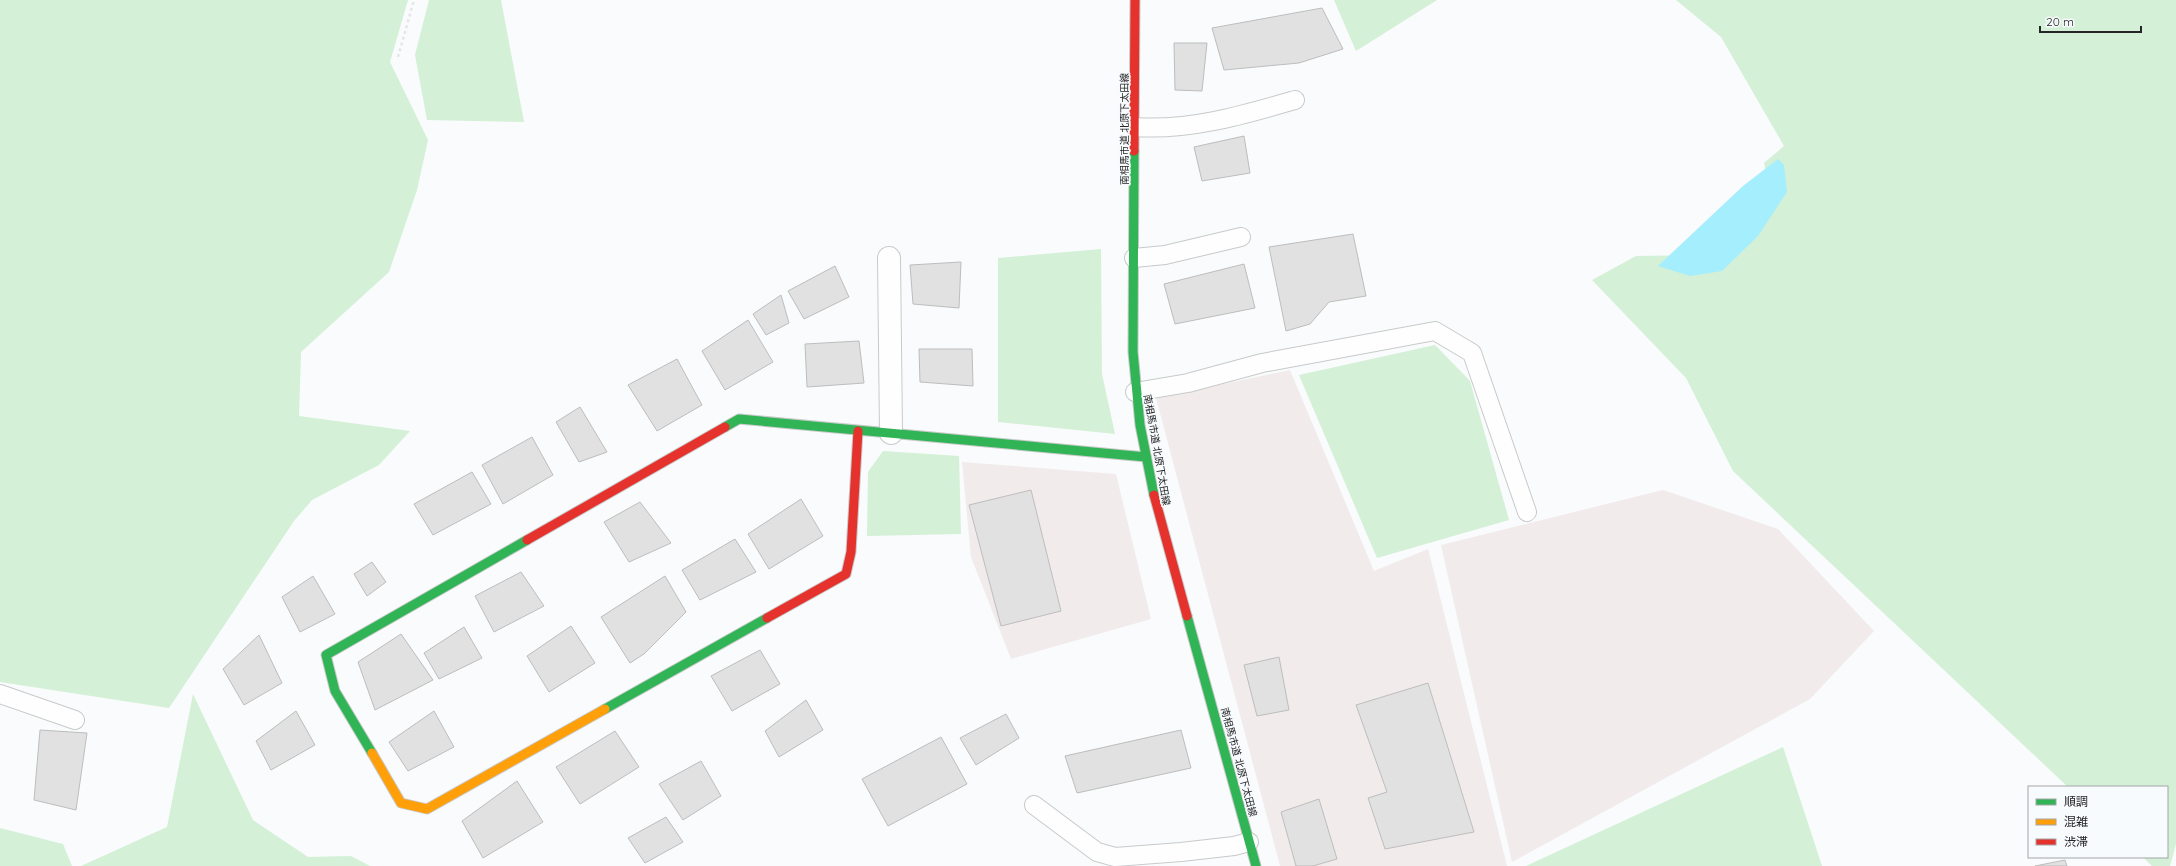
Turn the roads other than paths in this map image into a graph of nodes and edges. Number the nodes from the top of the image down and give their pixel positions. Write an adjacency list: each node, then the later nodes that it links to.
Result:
1 (1135, 0): 3 (street, 南相馬市道 北原下太田線)
2 (1295, 100): 3 (lane)
3 (1136, 127): 6 (street, 南相馬市道 北原下太田線)
4 (1241, 237): 6 (lane)
5 (889, 258): 9 (street)
6 (1134, 258): 7 (street, 南相馬市道 北原下太田線)
7 (1135, 392): 10 (street, 南相馬市道 北原下太田線); 11 (lane)
8 (858, 431): 8 (street); 9 (street)
9 (891, 433): 10 (street)
10 (1146, 457): 15 (street, 南相馬市道 北原下太田線)
11 (1527, 512)
12 (0, 694): 13 (lane)
13 (75, 720)
14 (1034, 805): 15 (lane)
15 (1249, 842): 16 (street, 南相馬市道 北原下太田線)
16 (1256, 866)

